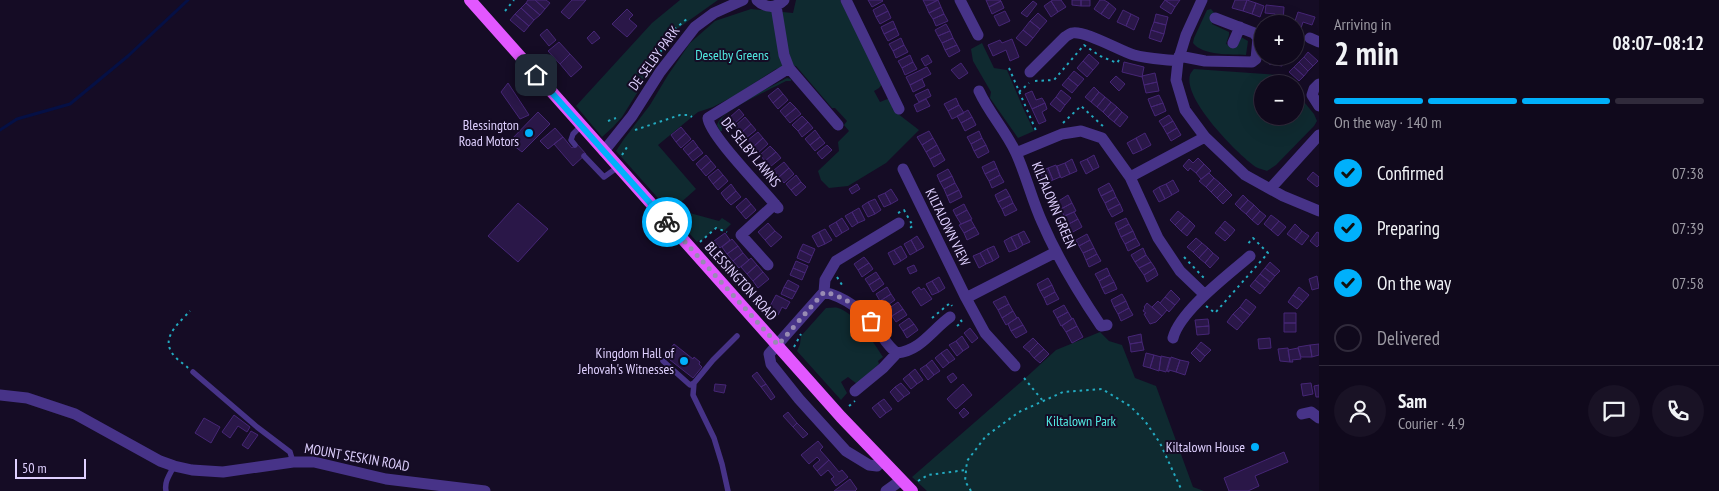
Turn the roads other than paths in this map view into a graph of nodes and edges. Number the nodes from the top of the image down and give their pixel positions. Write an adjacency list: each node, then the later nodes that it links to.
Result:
1 (470, 0): 20 (main road, BLESSINGTON ROAD)
2 (743, 0): 24 (street, DE SELBY PARK)
3 (756, 0): 7 (street)
4 (846, 0): 18 (street)
5 (960, 0): 10 (street)
6 (1202, 0): 12 (street)
7 (780, 3): 13 (street)
8 (1215, 18): 9 (street)
9 (1240, 27): 11 (street); 12 (street)
10 (978, 35)
11 (1234, 43)
12 (1178, 58): 14 (street); 22 (street)
13 (789, 68): 19 (street); 35 (street, DE SELBY LAWNS)
14 (1030, 72)
15 (1319, 84): 17 (street)
16 (979, 91): 25 (street, KILTALOWN GREEN)
17 (1319, 106)
18 (899, 109)
19 (838, 125)
20 (582, 126): 23 (lane); 24 (main road, BLESSINGTON ROAD)
21 (1319, 135): 30 (street)
22 (1205, 137): 29 (street); 30 (street)
23 (575, 145)
24 (604, 151): 27 (main road, BLESSINGTON ROAD)
25 (1016, 152): 29 (street); 33 (street, KILTALOWN GREEN)
26 (584, 156): 27 (lane)
27 (618, 167): 43 (main road, BLESSINGTON ROAD)
28 (903, 168): 37 (street, KILTALOWN VIEW)
29 (1130, 177): 38 (street)
30 (1270, 189): 31 (street)
31 (1319, 211)
32 (900, 223): 36 (street)
33 (1056, 252): 37 (street); 40 (street, KILTALOWN GREEN)
34 (1245, 253): 38 (street)
35 (768, 265)
36 (824, 292): 43 (street); 44 (street)
37 (966, 298): 46 (street, KILTALOWN VIEW)
38 (1205, 300): 42 (street)
39 (950, 317): 44 (street)
40 (1107, 325)
41 (737, 336): 48 (lane)
42 (1173, 338)
43 (778, 345): 53 (main road, BLESSINGTON ROAD); 53 (street)
44 (897, 353): 49 (street)
45 (663, 361): 48 (lane)
46 (1015, 366)
47 (193, 372): 54 (lane)
48 (694, 383): 59 (lane)
49 (855, 391)
50 (0, 396): 55 (street, MOUNT SESKIN ROAD)
51 (1302, 414): 52 (street)
52 (1319, 418)
53 (882, 461): 56 (main road, BLESSINGTON ROAD)
54 (293, 462): 55 (street, MOUNT SESKIN ROAD); 58 (street, MOUNT SESKIN ROAD)
55 (174, 466): 57 (lane)
56 (900, 481): 60 (street); 61 (main road, BLESSINGTON ROAD)
57 (166, 491)
58 (485, 491)
59 (728, 491)
60 (886, 491)
61 (912, 491)

